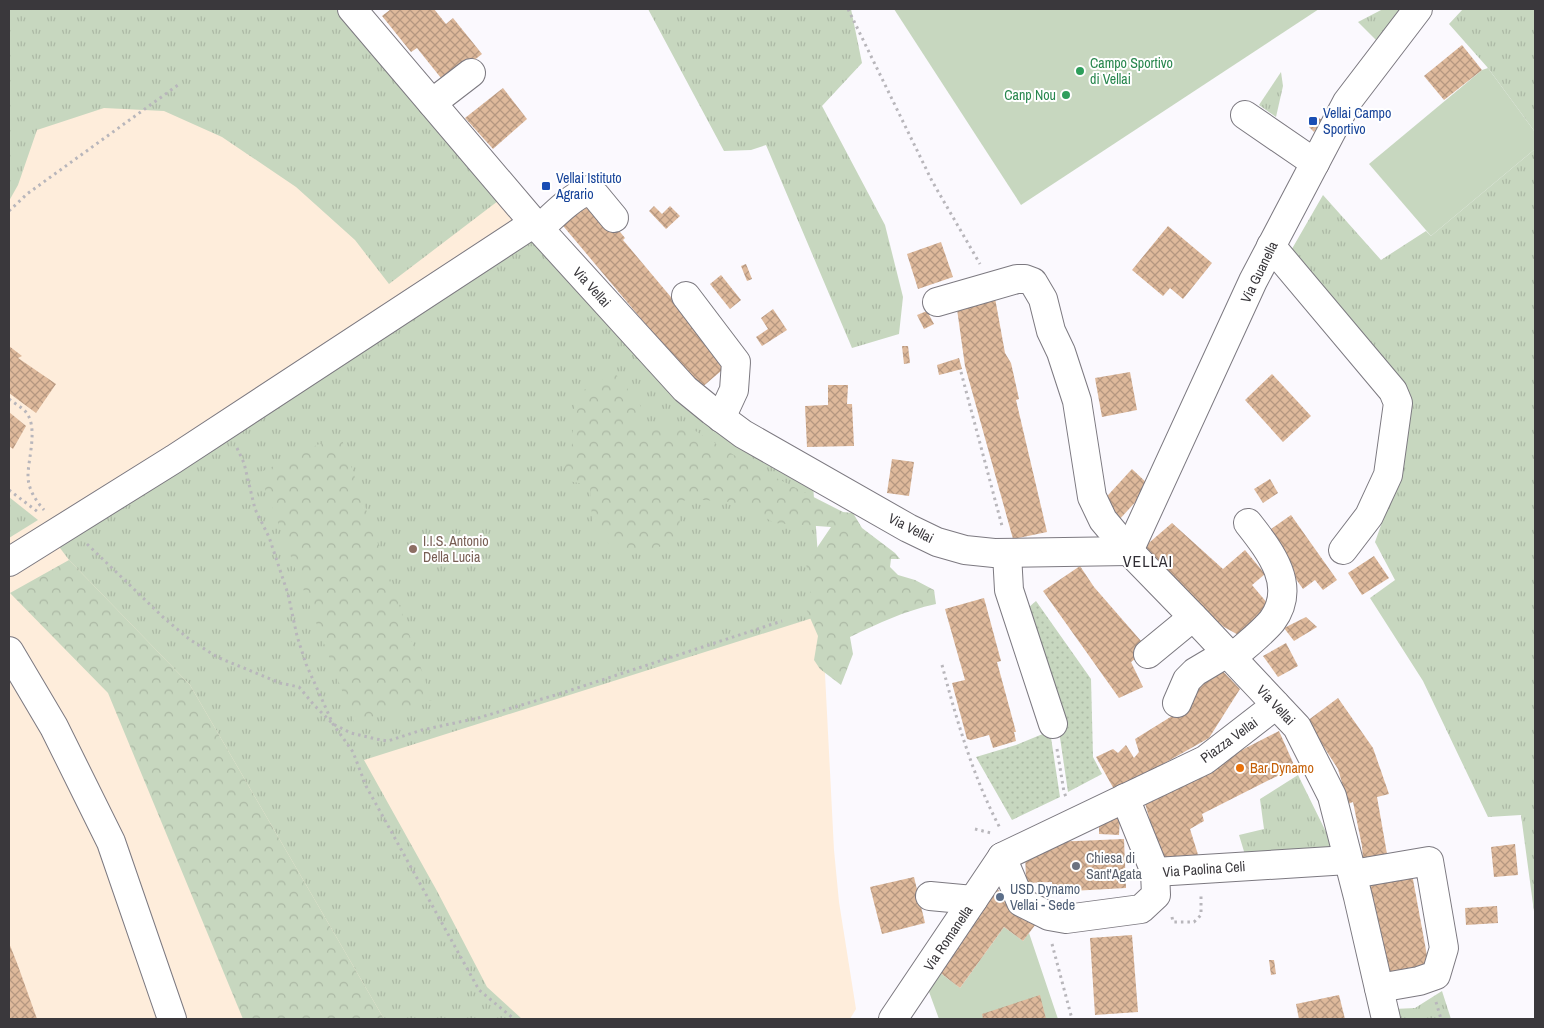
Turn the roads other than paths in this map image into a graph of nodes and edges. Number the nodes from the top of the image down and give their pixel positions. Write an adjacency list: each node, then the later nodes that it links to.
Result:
1 (1418, 9): 6 (street, Via Guanella)
2 (358, 11): 4 (street, Via Vellai)
3 (471, 73): 4 (street)
4 (432, 103): 8 (street, Via Vellai)
5 (1245, 115): 6 (street)
6 (1315, 163): 9 (street, Via Guanella)
7 (614, 218): 8 (street)
8 (536, 226): 12 (street, Via Vellai); 17 (street)
9 (1271, 246): 14 (street); 15 (street, Via Guanella)
10 (686, 296): 12 (street)
11 (937, 302): 15 (street)
12 (721, 418): 16 (street, Via Vellai)
13 (1248, 523): 21 (street)
14 (1343, 550)
15 (1129, 551): 16 (street, Via Vellai); 18 (street, Via Vellai)
16 (1007, 554): 24 (street)
17 (9, 562)
18 (1193, 617): 20 (street); 21 (street, Via Vellai)
19 (9, 651): 32 (street)
20 (1148, 654)
21 (1229, 656): 22 (street); 23 (street, Via Vellai)
22 (1177, 702)
23 (1276, 705): 25 (street, Piazza Vellai); 27 (street, Via Vellai)
24 (1054, 724)
25 (1125, 798): 26 (street, Piazza Vellai); 28 (street)
26 (1012, 852): 28 (street, Via Paolina Celi); 30 (street, Via Romanella)
27 (1350, 867): 28 (street, Via Paolina Celi); 31 (street, Via Vellai); 31 (street, Via Paolina Celi)
28 (1155, 872)
29 (930, 896): 30 (street)
30 (973, 900): 33 (street, Via Romanella)
31 (1379, 988): 34 (street, Via Vellai)
32 (172, 1019)
33 (893, 1019)
34 (1386, 1019)

